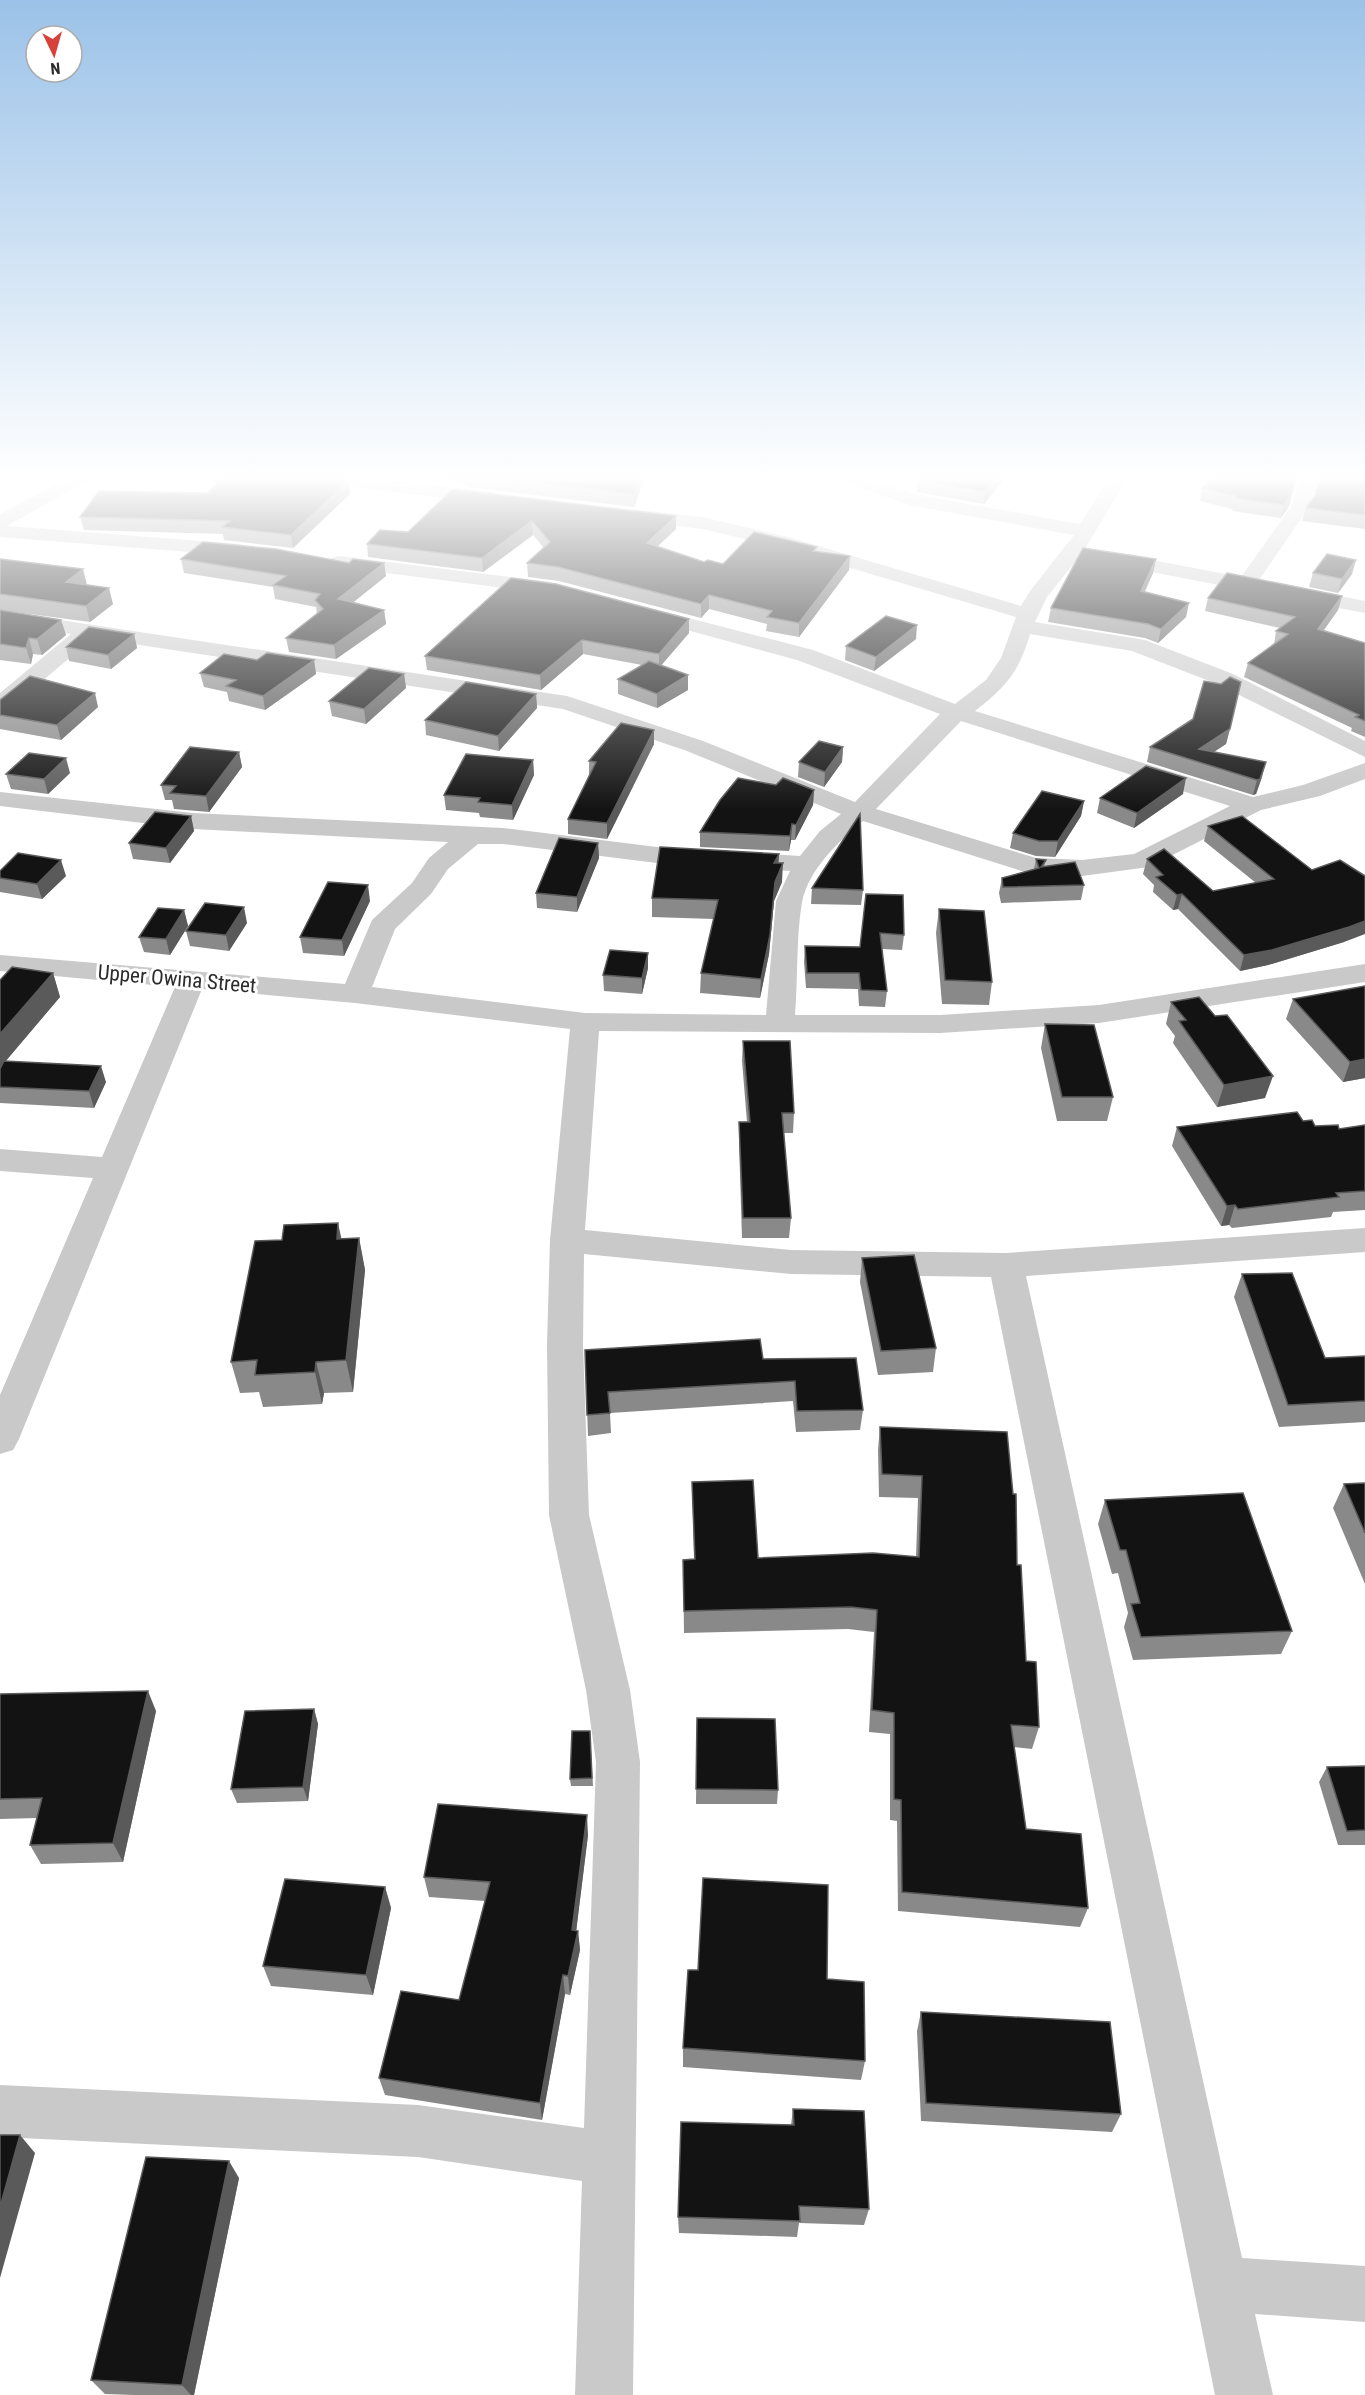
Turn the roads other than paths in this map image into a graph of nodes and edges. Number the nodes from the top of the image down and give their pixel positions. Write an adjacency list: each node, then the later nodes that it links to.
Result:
1 (521, 586): 5 (street)
2 (919, 586): 9 (street)
3 (1044, 586): 9 (street)
4 (1261, 586): 7 (street)
5 (569, 592)
6 (625, 607): 12 (street)
7 (1365, 607)
8 (0, 617): 10 (street)
9 (1024, 620): 12 (street); 13 (street)
10 (89, 630): 11 (street); 17 (street)
11 (0, 705)
12 (958, 713): 16 (street); 17 (street)
13 (1365, 750)
14 (1365, 770): 16 (street)
15 (0, 799): 18 (street)
16 (1252, 805): 17 (street)
17 (859, 812): 19 (street)
18 (472, 836): 19 (street); 23 (street)
19 (807, 864): 25 (street)
20 (0, 963): 22 (street, Upper Owina Street)
21 (1365, 973): 25 (street, Upper Owina Street)
22 (192, 980): 23 (street, Upper Owina Street); 27 (street)
23 (355, 994): 24 (street, Upper Owina Street)
24 (585, 1022): 25 (street, Upper Owina Street); 28 (street)
25 (780, 1024)
26 (0, 1160): 27 (street)
27 (113, 1169): 31 (street)
28 (567, 1240): 30 (street); 33 (street)
29 (1365, 1240): 30 (street)
30 (1006, 1265): 34 (street)
31 (0, 1439)
32 (0, 2111): 33 (street)
33 (607, 2158): 36 (street)
34 (1219, 2284): 35 (street); 37 (street)
35 (1365, 2294)
36 (604, 2395)
37 (1244, 2395)

